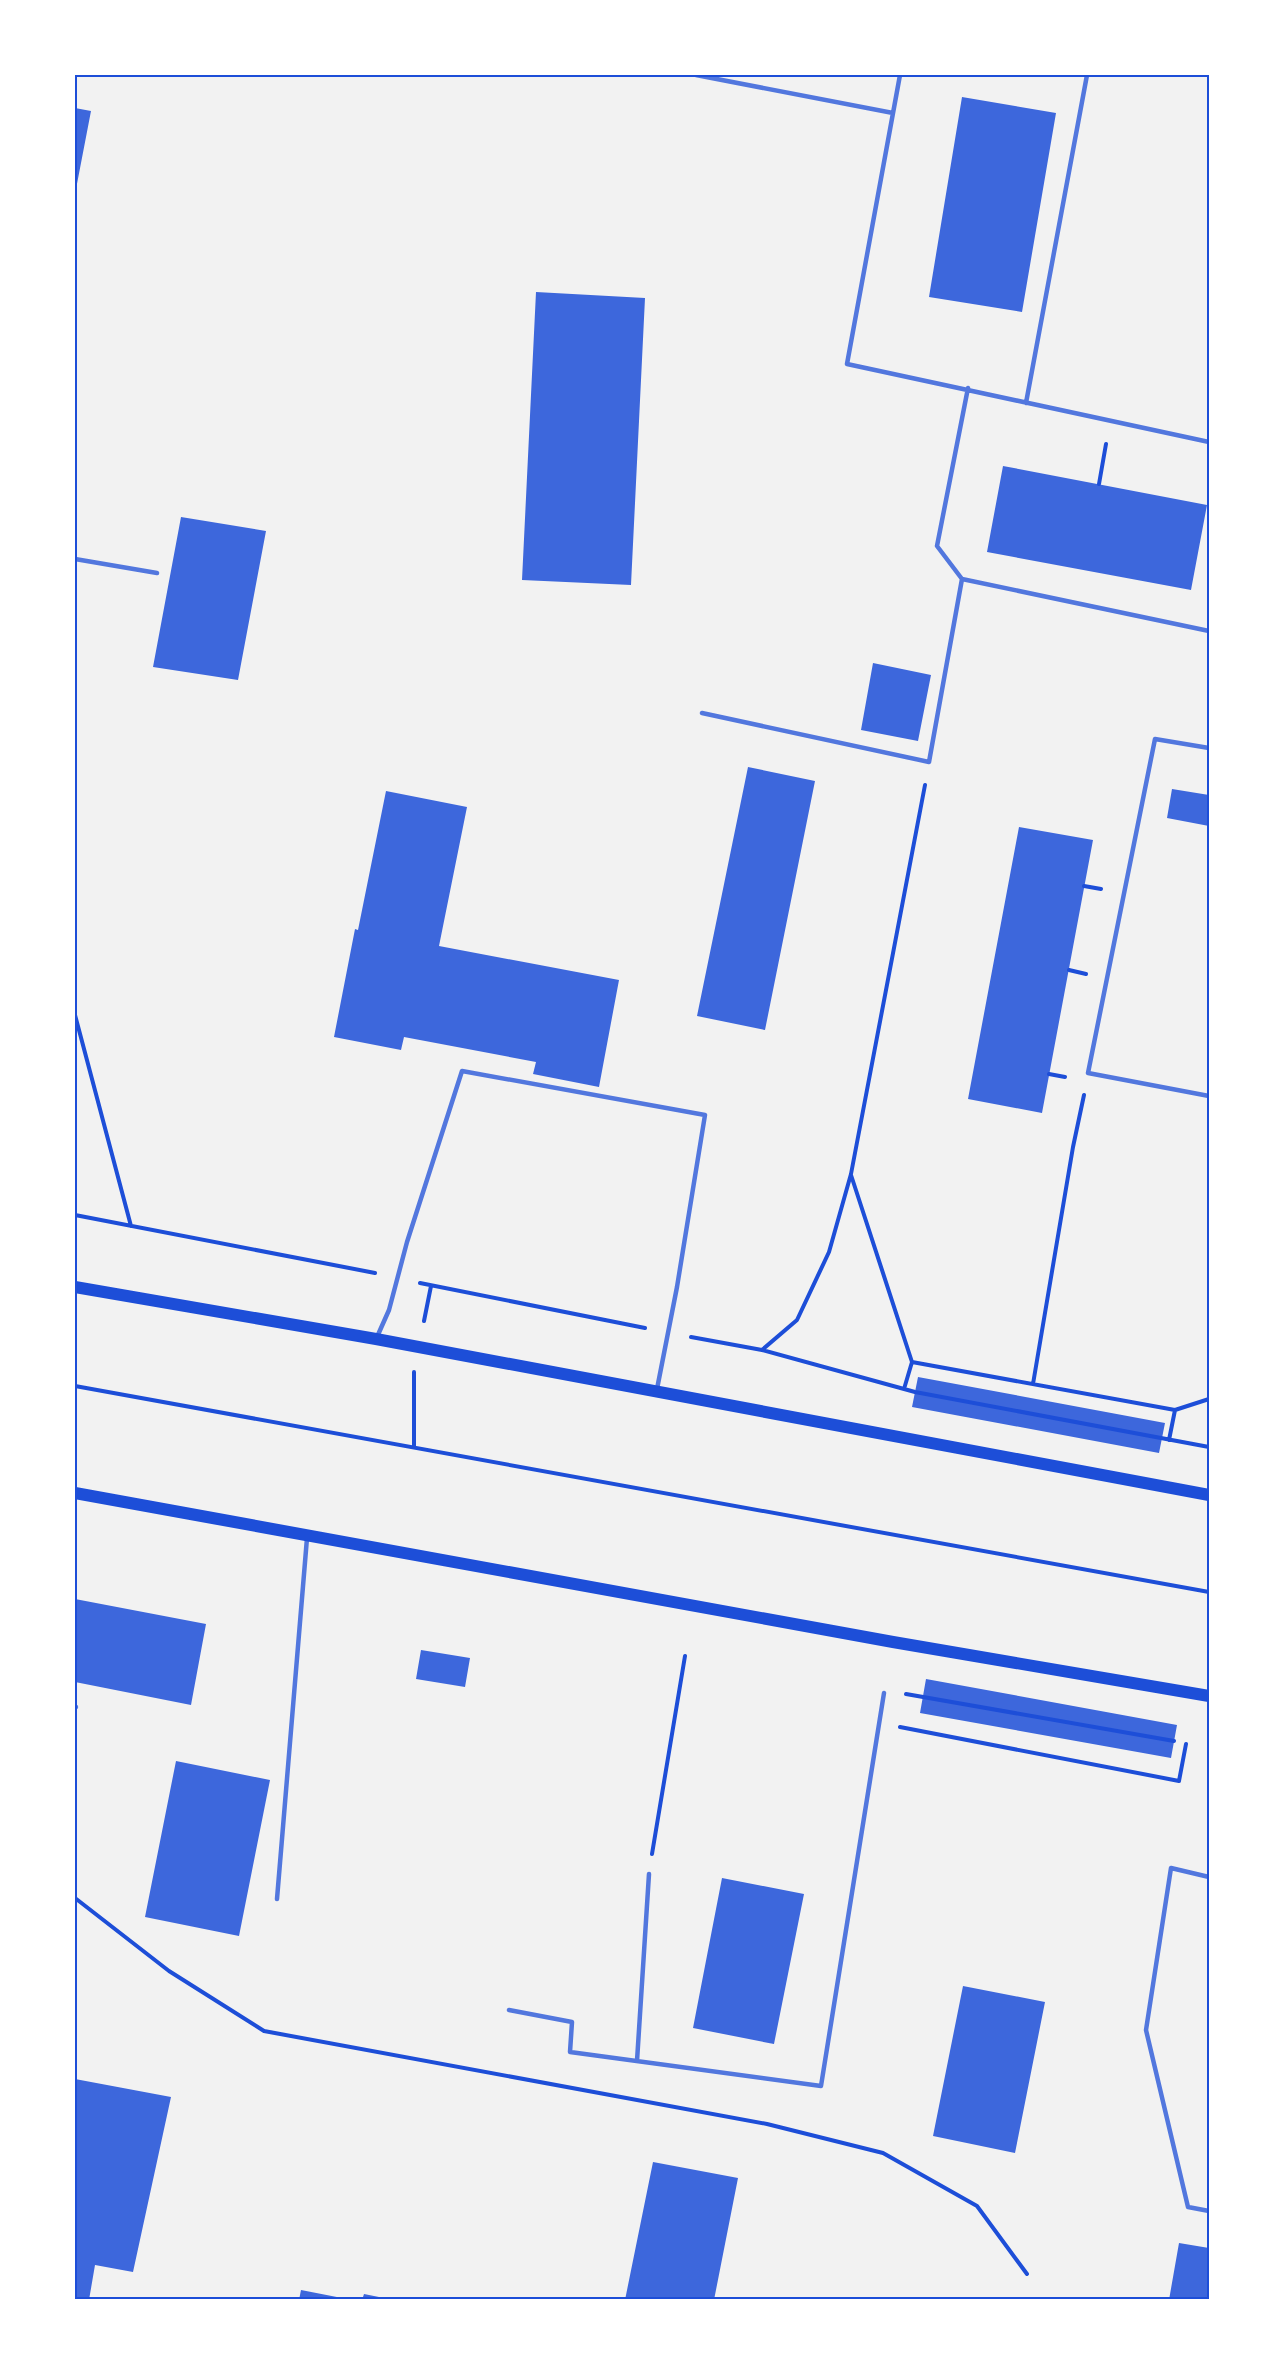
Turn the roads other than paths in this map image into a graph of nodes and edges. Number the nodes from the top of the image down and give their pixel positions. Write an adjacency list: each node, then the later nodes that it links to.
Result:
1 (696, 75): 4 (lane)
2 (900, 75): 4 (lane)
3 (1087, 75): 6 (lane)
4 (893, 113): 5 (lane)
5 (968, 388): 6 (lane); 10 (lane)
6 (1026, 402): 7 (lane)
7 (1209, 442)
8 (75, 559): 9 (lane)
9 (157, 573)
10 (962, 579): 11 (lane); 12 (lane)
11 (1209, 631)
12 (702, 713)
13 (1209, 748): 14 (lane)
14 (1209, 1096)
15 (75, 1287): 16 (main road)
16 (376, 1339): 17 (main road); 17 (lane)
17 (656, 1392): 19 (main road)
18 (75, 1493): 20 (main road)
19 (1209, 1495)
20 (307, 1535): 22 (main road); 25 (lane)
21 (884, 1693): 27 (lane)
22 (1209, 1696)
23 (649, 1874): 27 (lane)
24 (1209, 1876): 28 (lane)
25 (277, 1899)
26 (509, 2010): 27 (lane)
27 (637, 2061)
28 (1209, 2211)

